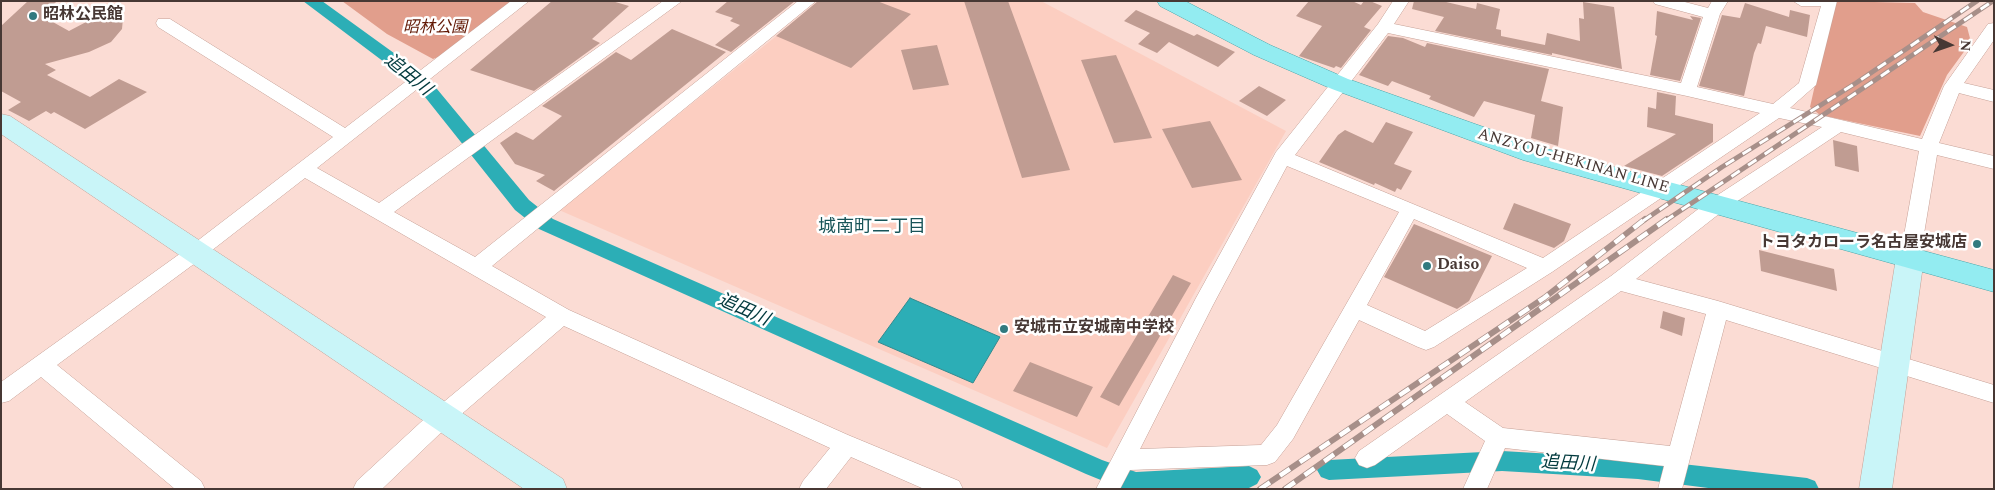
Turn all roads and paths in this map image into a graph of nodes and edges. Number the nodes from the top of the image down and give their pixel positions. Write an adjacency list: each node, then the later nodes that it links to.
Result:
1 (521, 1): 19 (street)
2 (674, 1): 27 (street)
3 (808, 1): 30 (street)
4 (1168, 1): 12 (main road, ANZYOU-HEKINAN LINE)
5 (1401, 1): 10 (street)
6 (1661, 1): 8 (street)
7 (1801, 1): 16 (street)
8 (1716, 8): 14 (street)
9 (164, 22): 19 (street)
10 (1384, 27): 12 (street); 14 (street)
11 (1994, 28): 13 (street)
12 (1340, 84): 21 (street); 24 (main road, ANZYOU-HEKINAN LINE)
13 (1952, 86): 15 (street); 20 (street)
14 (1687, 90): 16 (street)
15 (1994, 96)
16 (1776, 112): 18 (street); 24 (street)
17 (1, 122): 28 (street)
18 (1838, 125): 20 (street); 25 (street)
19 (347, 137): 23 (street)
20 (1929, 145): 22 (street); 29 (street)
21 (1283, 157): 26 (street); 47 (street)
22 (1994, 163)
23 (304, 169): 27 (street); 28 (street)
24 (1662, 188): 25 (main road, ANZYOU-HEKINAN LINE); 31 (street)
25 (1717, 204): 29 (main road, ANZYOU-HEKINAN LINE); 33 (street)
26 (1410, 209): 31 (street); 34 (street)
27 (380, 212): 30 (street)
28 (195, 253): 38 (street); 42 (street)
29 (1910, 258): 32 (main road, ANZYOU-HEKINAN LINE); 37 (street)
30 (477, 267): 36 (street)
31 (1545, 267): 34 (street)
32 (1994, 281)
33 (1618, 282): 35 (street); 41 (street)
34 (1354, 309): 47 (street)
35 (1718, 309): 37 (street); 46 (street)
36 (562, 316): 42 (street); 43 (street)
37 (1894, 364): 40 (street); 53 (street)
38 (42, 365): 39 (street); 48 (street)
39 (1, 394)
40 (1994, 394)
41 (1448, 402): 44 (street); 45 (street)
42 (442, 417): 49 (street); 50 (street)
43 (847, 445): 51 (street); 52 (street)
44 (1367, 458)
45 (1481, 471): 46 (street)
46 (1674, 473)
47 (1116, 476)
48 (193, 489)
49 (365, 489)
50 (551, 489)
51 (811, 489)
52 (951, 489)
53 (1875, 489)

